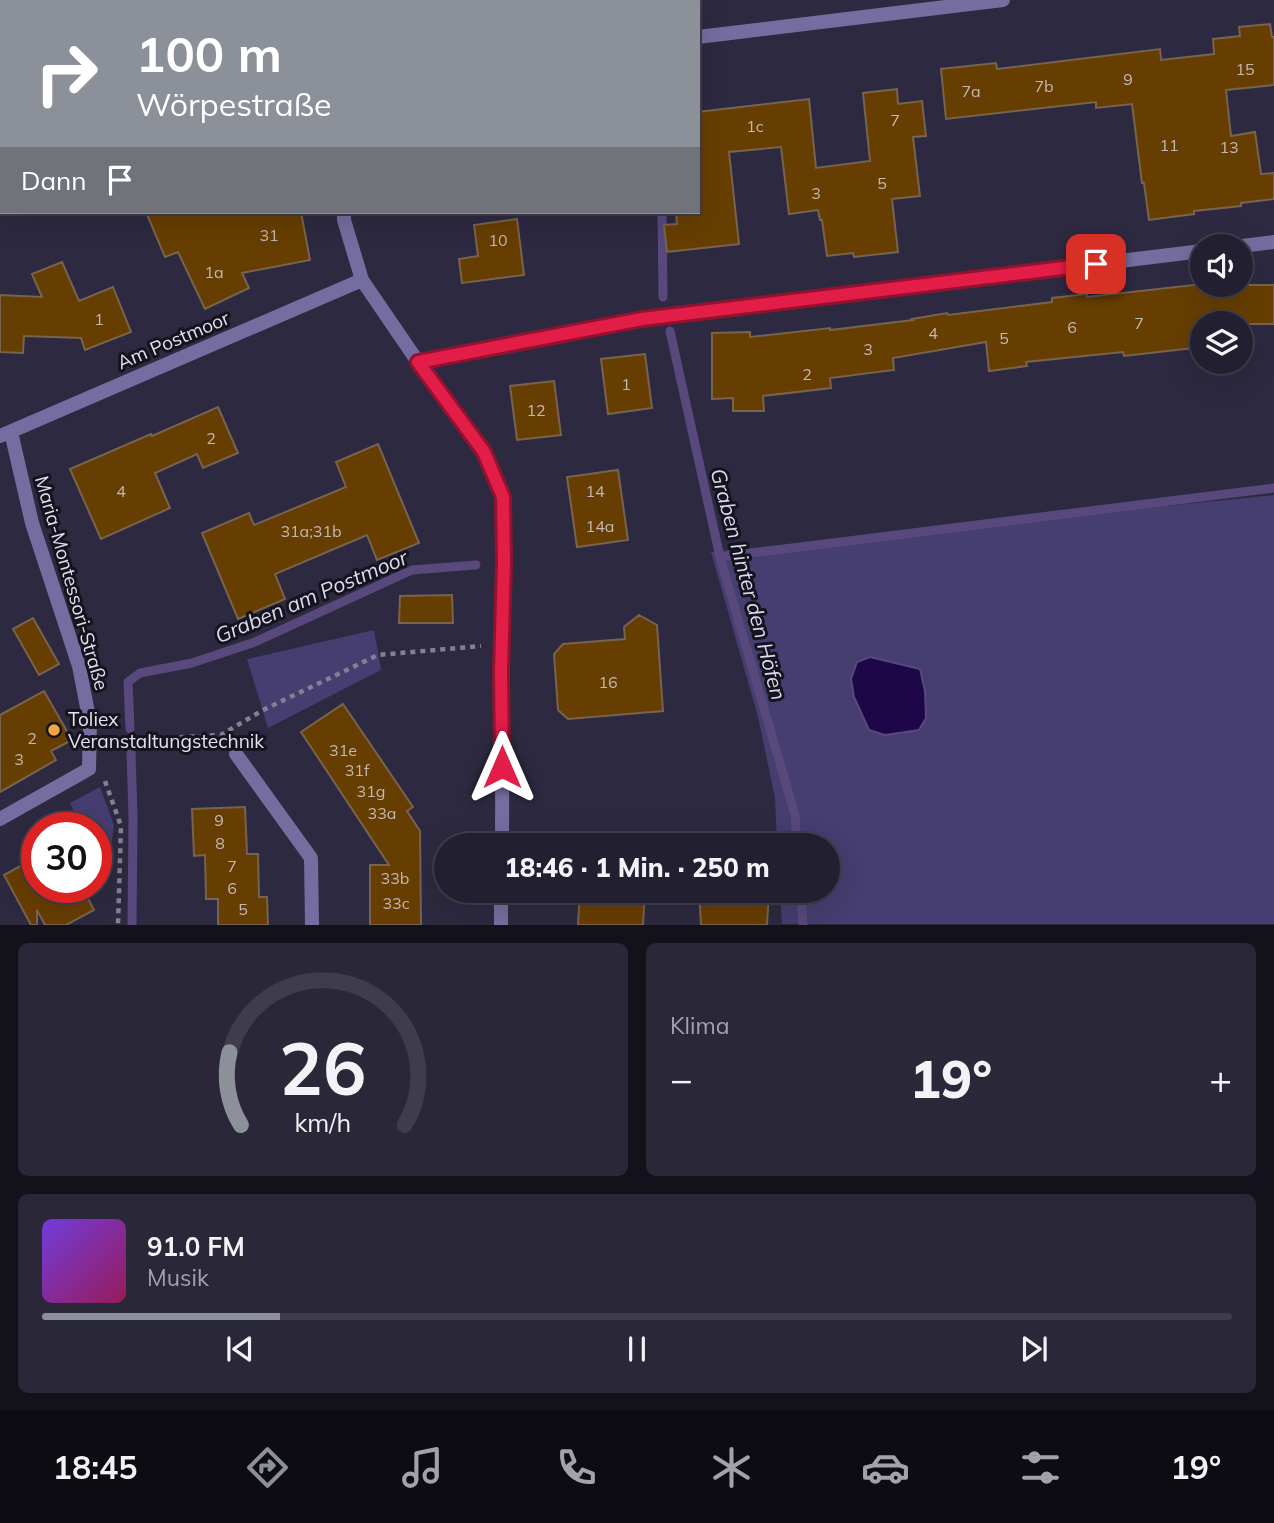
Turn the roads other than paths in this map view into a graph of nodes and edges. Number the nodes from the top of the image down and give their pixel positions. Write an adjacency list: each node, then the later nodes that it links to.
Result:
1 (1003, 0): 2 (street)
2 (700, 37)
3 (344, 214): 7 (street)
4 (1274, 242): 5 (street)
5 (1253, 245)
6 (1190, 252): 8 (street)
7 (362, 280): 8 (street); 9 (street, Am Postmoor)
8 (418, 362): 12 (street)
9 (6, 434): 11 (street, Maria-Montessori-Straße)
10 (236, 754): 14 (street)
11 (0, 819)
12 (502, 833)
13 (501, 903): 15 (street)
14 (312, 925)
15 (501, 925)

